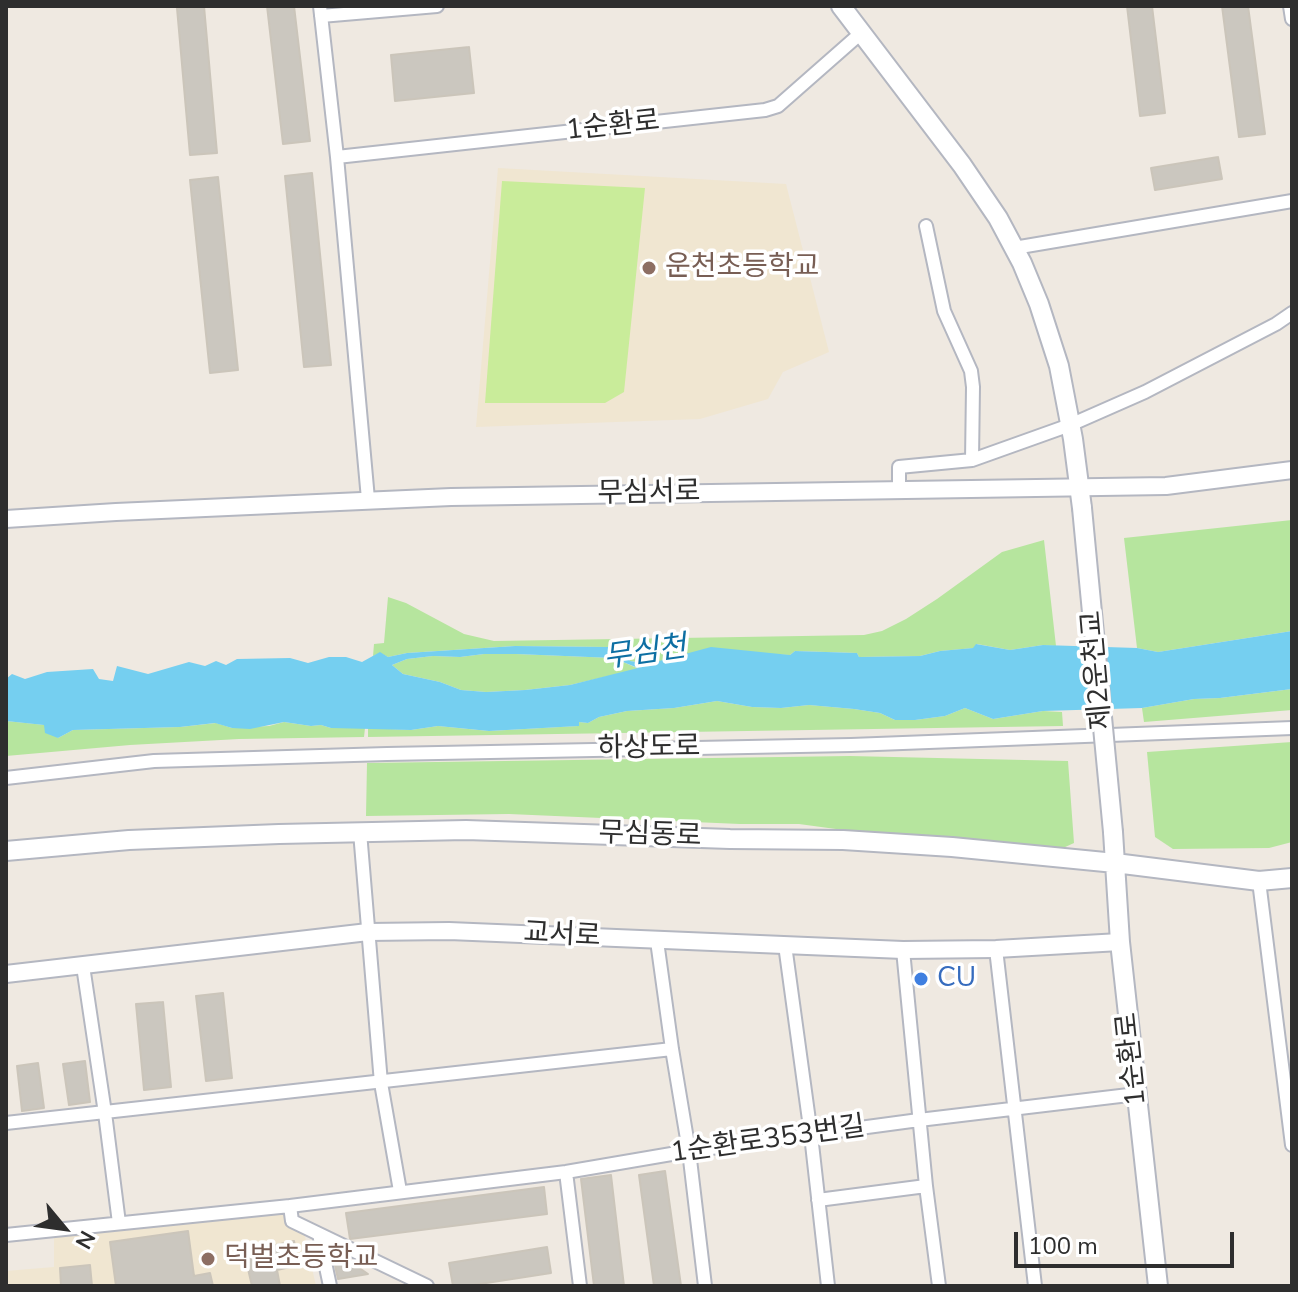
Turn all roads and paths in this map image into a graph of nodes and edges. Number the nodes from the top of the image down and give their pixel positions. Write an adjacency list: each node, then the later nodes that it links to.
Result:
1 (437, 6): 4 (street)
2 (841, 6): 6 (main road)
3 (1290, 6): 5 (street)
4 (321, 11): 7 (street)
5 (1292, 19)
6 (861, 33): 7 (street, 1순환로); 10 (main road)
7 (337, 157): 17 (street)
8 (1292, 201): 10 (street)
9 (926, 226): 13 (street)
10 (1014, 248): 12 (main road)
11 (1292, 313): 12 (street)
12 (1070, 425): 13 (street); 15 (main road)
13 (972, 460): 16 (street)
14 (1292, 470): 15 (street, 무심서로)
15 (1080, 487): 16 (street, 무심서로); 22 (main road, 제2운천교, bridge)
16 (899, 490): 17 (street, 무심서로)
17 (368, 499): 18 (street, 무심서로)
18 (6, 519)
19 (1292, 728): 20 (street, 하상도로)
20 (6, 778)
21 (360, 832): 23 (main road, 무심동로); 24 (main road, 무심동로); 27 (street)
22 (1113, 832): 24 (main road, 1순환로)
23 (6, 851)
24 (1115, 863): 26 (main road, 무심동로); 29 (main road, 1순환로)
25 (1292, 878): 26 (main road, 무심동로)
26 (1259, 881): 43 (street)
27 (368, 932): 28 (street, 교서로); 33 (street, 교서로); 36 (street)
28 (657, 941): 30 (street, 교서로); 35 (street)
29 (1120, 942): 31 (street, 교서로); 37 (main road, 1순환로)
30 (785, 945): 32 (street, 교서로); 42 (street)
31 (996, 949): 32 (street, 교서로); 38 (street)
32 (903, 950): 40 (street)
33 (83, 966): 34 (street, 교서로); 39 (street)
34 (6, 974)
35 (672, 1049): 36 (street); 44 (street)
36 (381, 1083): 39 (street); 47 (street)
37 (1137, 1094): 38 (street, 1순환로353번길); 60 (main road, 1순환로)
38 (1014, 1110): 40 (street, 1순환로353번길); 59 (street)
39 (105, 1113): 41 (street); 50 (street)
40 (919, 1120): 42 (street, 1순환로353번길); 46 (street)
41 (6, 1123)
42 (811, 1135): 44 (street, 1순환로353번길); 48 (street)
43 (1292, 1145)
44 (689, 1151): 45 (street, 1순환로353번길); 56 (street)
45 (566, 1172): 47 (street, 1순환로353번길); 55 (street)
46 (926, 1186): 48 (street); 58 (street)
47 (400, 1191): 49 (street, 1순환로353번길)
48 (818, 1200): 57 (street)
49 (290, 1206): 50 (street, 1순환로353번길); 51 (street)
50 (119, 1223): 52 (street, 1순환로353번길)
51 (319, 1234): 53 (street); 54 (street)
52 (6, 1235)
53 (330, 1286)
54 (427, 1286)
55 (580, 1286)
56 (705, 1286)
57 (828, 1286)
58 (939, 1286)
59 (1035, 1286)
60 (1158, 1286)

